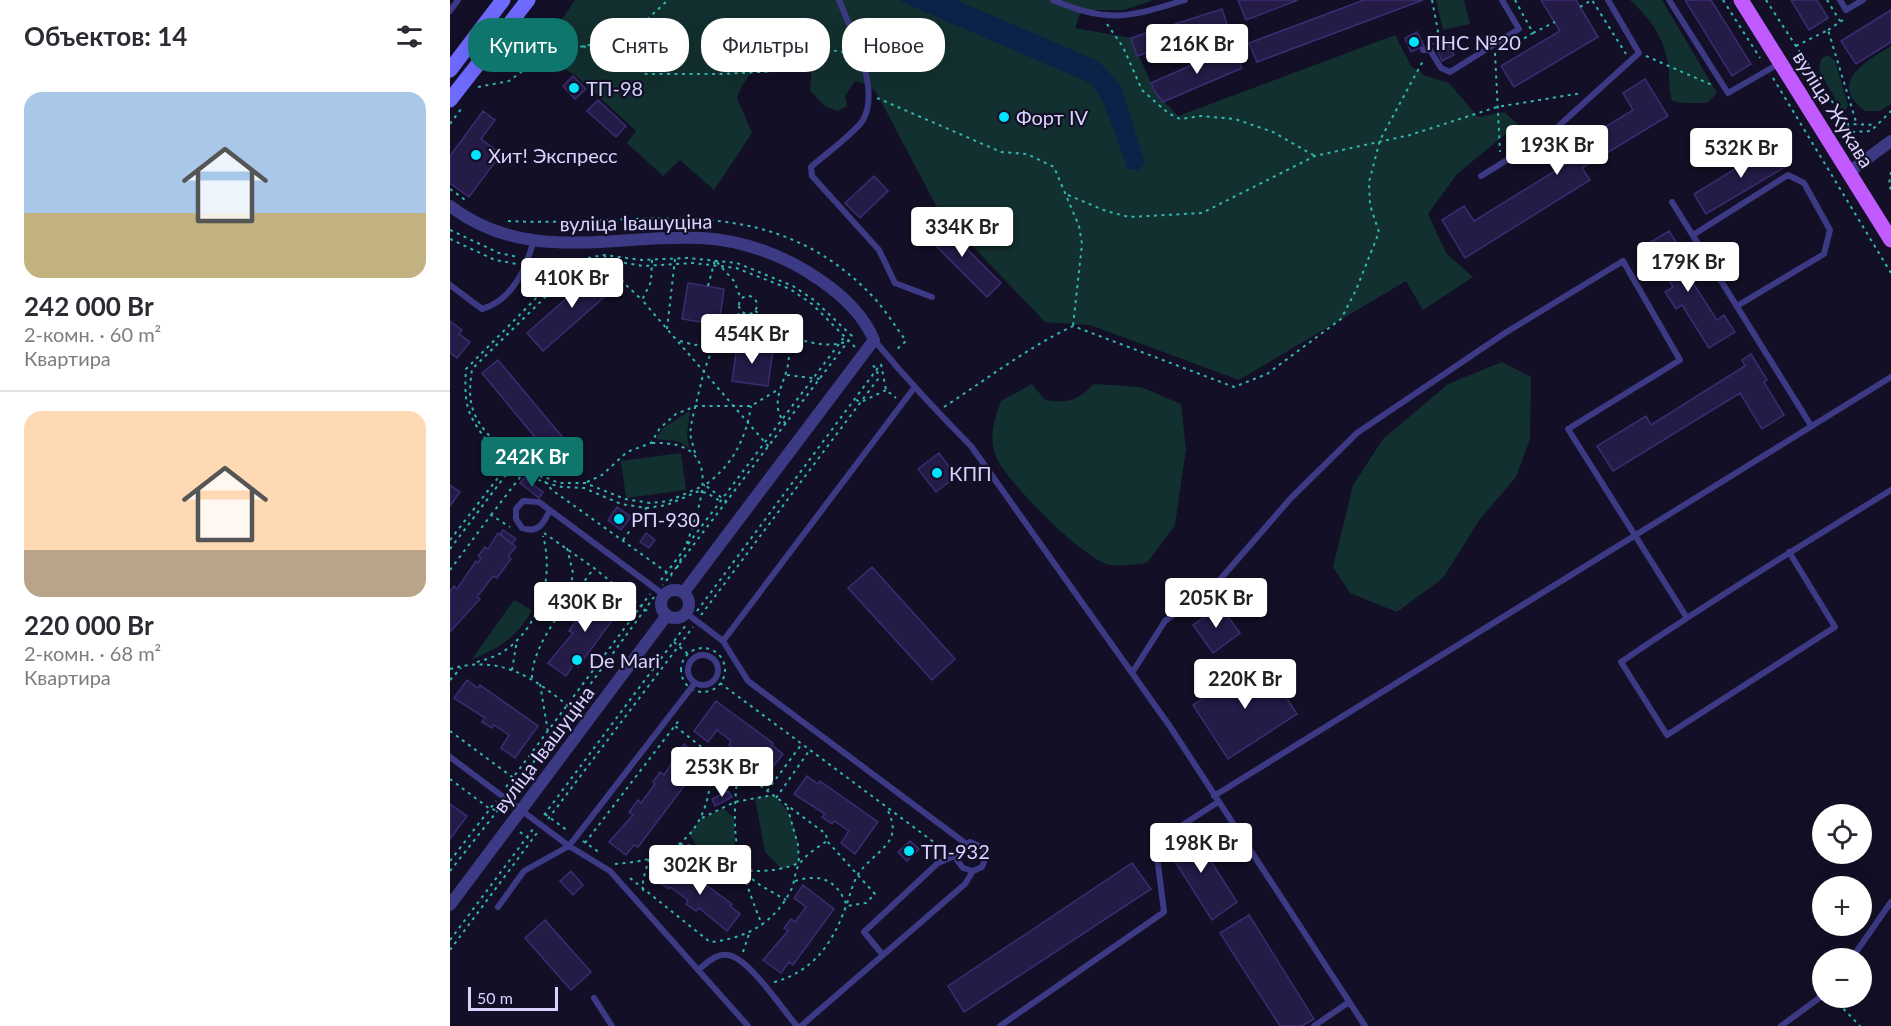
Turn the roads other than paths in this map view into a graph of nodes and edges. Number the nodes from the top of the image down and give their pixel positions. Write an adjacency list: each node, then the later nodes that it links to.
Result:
1 (458, 0): 13 (lane)
2 (503, 0): 16 (main road)
3 (528, 0): 17 (main road)
4 (839, 0): 27 (lane)
5 (1053, 0): 6 (lane)
6 (1185, 0)
7 (1502, 0): 14 (lane)
8 (1608, 0): 20 (lane)
9 (1669, 0): 15 (lane)
10 (1741, 0): 15 (main road, вуліца Жукава)
11 (1840, 0): 12 (lane)
12 (1863, 0)
13 (450, 11)
14 (1427, 50)
15 (1774, 66): 19 (main road, вуліца Жукава)
16 (450, 70)
17 (450, 100)
18 (1891, 141): 19 (street)
19 (1849, 172): 24 (main road, вуліца Жукава)
20 (1481, 176)
21 (1672, 202): 23 (lane)
22 (450, 206): 25 (street, вуліца Івашуціна)
23 (1693, 235): 28 (lane); 28 (lane)
24 (1891, 240)
25 (533, 242): 26 (lane); 29 (street, вуліца Івашуціна)
26 (450, 285)
27 (932, 297)
28 (1737, 306): 32 (lane)
29 (874, 340): 31 (lane); 38 (street)
30 (1891, 377): 32 (lane)
31 (914, 388): 42 (lane); 43 (lane)
32 (1810, 424): 35 (lane)
33 (1891, 490): 36 (lane)
34 (550, 510): 34 (lane); 37 (lane)
35 (1635, 534): 41 (lane); 43 (lane); 46 (lane)
36 (1789, 552): 41 (lane); 41 (lane)
37 (659, 591): 38 (street); 39 (street)
38 (684, 592): 40 (street)
39 (667, 615): 40 (street); 47 (street, вуліца Івашуціна)
40 (691, 618): 42 (lane)
41 (1687, 618)
42 (723, 641): 48 (lane)
43 (1132, 673): 46 (lane)
44 (692, 686): 44 (lane); 49 (lane)
45 (450, 757): 47 (lane)
46 (1216, 799): 59 (lane); 64 (lane)
47 (522, 809): 49 (lane); 53 (street, вуліца Івашуціна)
48 (965, 843): 50 (lane); 51 (lane)
49 (569, 846): 54 (lane); 57 (lane)
50 (957, 855): 51 (lane); 56 (lane)
51 (972, 871): 56 (lane)
52 (1891, 902): 55 (lane)
53 (450, 905)
54 (498, 907)
55 (1859, 948)
56 (882, 954): 63 (lane)
57 (699, 969): 62 (lane); 63 (lane)
58 (594, 998): 61 (lane)
59 (1349, 1002): 65 (lane); 66 (lane)
60 (1812, 1003): 67 (lane)
61 (612, 1026)
62 (748, 1026)
63 (799, 1026)
64 (1000, 1026)
65 (1314, 1026)
66 (1365, 1026)
67 (1781, 1026)

